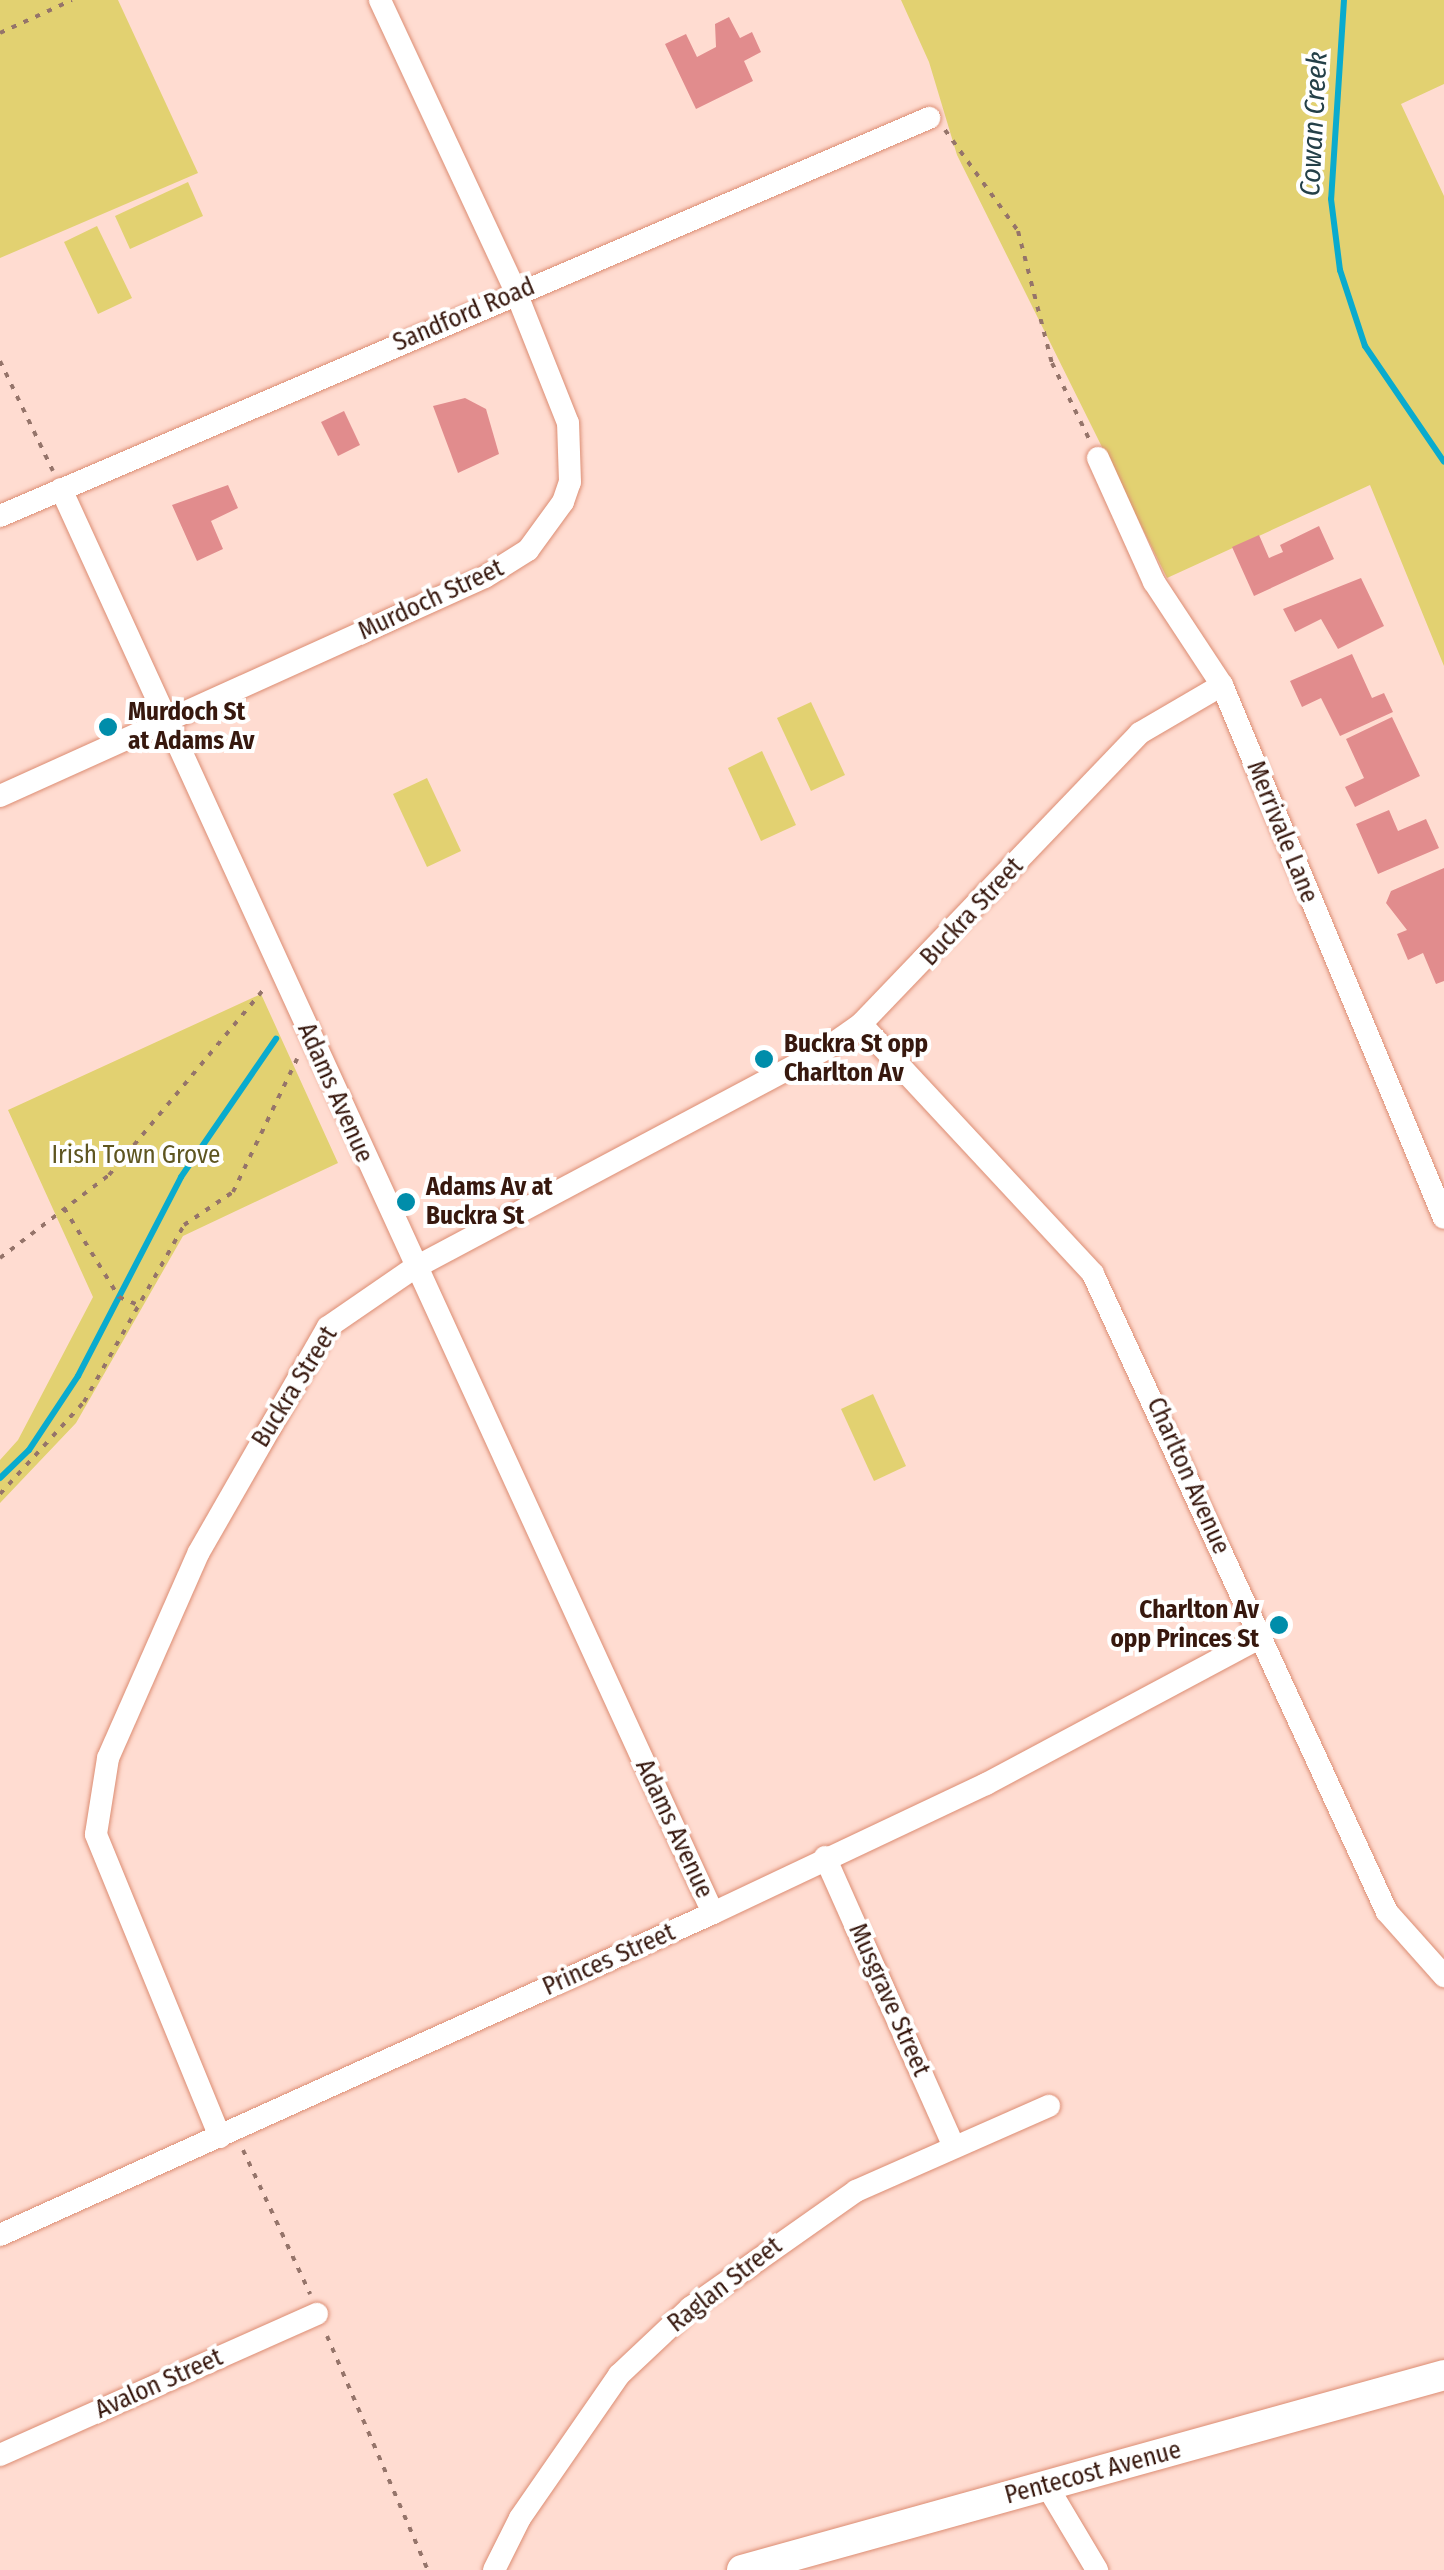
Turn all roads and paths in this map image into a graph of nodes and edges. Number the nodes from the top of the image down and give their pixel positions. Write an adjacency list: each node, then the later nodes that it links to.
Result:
1 (72, 0): 3 (path)
2 (380, 0): 5 (street, Murdoch Street)
3 (0, 32)
4 (929, 118): 5 (street, Sandford Road); 7 (path)
5 (516, 292): 8 (street, Sandford Road); 11 (street, Murdoch Street)
6 (0, 361): 8 (path)
7 (1098, 458): 10 (street, Merrivale Lane)
8 (61, 489): 9 (street, Sandford Road); 11 (street, Adams Avenue)
9 (0, 516)
10 (1222, 685): 14 (street, Buckra Street); 17 (street, Merrivale Lane)
11 (166, 720): 12 (street, Murdoch Street); 13 (street, Adams Avenue)
12 (0, 796)
13 (278, 966): 15 (street, Adams Avenue); 16 (path)
14 (861, 1024): 19 (street, Buckra Street); 22 (street, Charlton Avenue)
15 (307, 1031): 19 (street, Adams Avenue); 20 (path)
16 (64, 1208): 18 (path); 20 (path)
17 (1444, 1218)
18 (0, 1258)
19 (414, 1268): 24 (street, Adams Avenue); 27 (street, Buckra Street)
20 (139, 1305): 21 (path)
21 (0, 1494)
22 (1260, 1638): 23 (street, Princes Street); 25 (street, Charlton Avenue)
23 (825, 1856): 24 (street, Princes Street); 28 (street, Musgrave Street)
24 (713, 1913): 27 (street, Princes Street)
25 (1444, 1976)
26 (1049, 2106): 28 (street, Raglan Street)
27 (230, 2140): 29 (street, Princes Street); 30 (path)
28 (953, 2144): 35 (street, Raglan Street)
29 (0, 2235)
30 (317, 2314): 32 (street, Avalon Street); 34 (path)
31 (1444, 2375): 33 (street, Pentecost Avenue)
32 (0, 2455)
33 (1047, 2486): 36 (street, Pentecost Avenue); 37 (street)
34 (428, 2570)
35 (494, 2570)
36 (742, 2570)
37 (1096, 2570)

